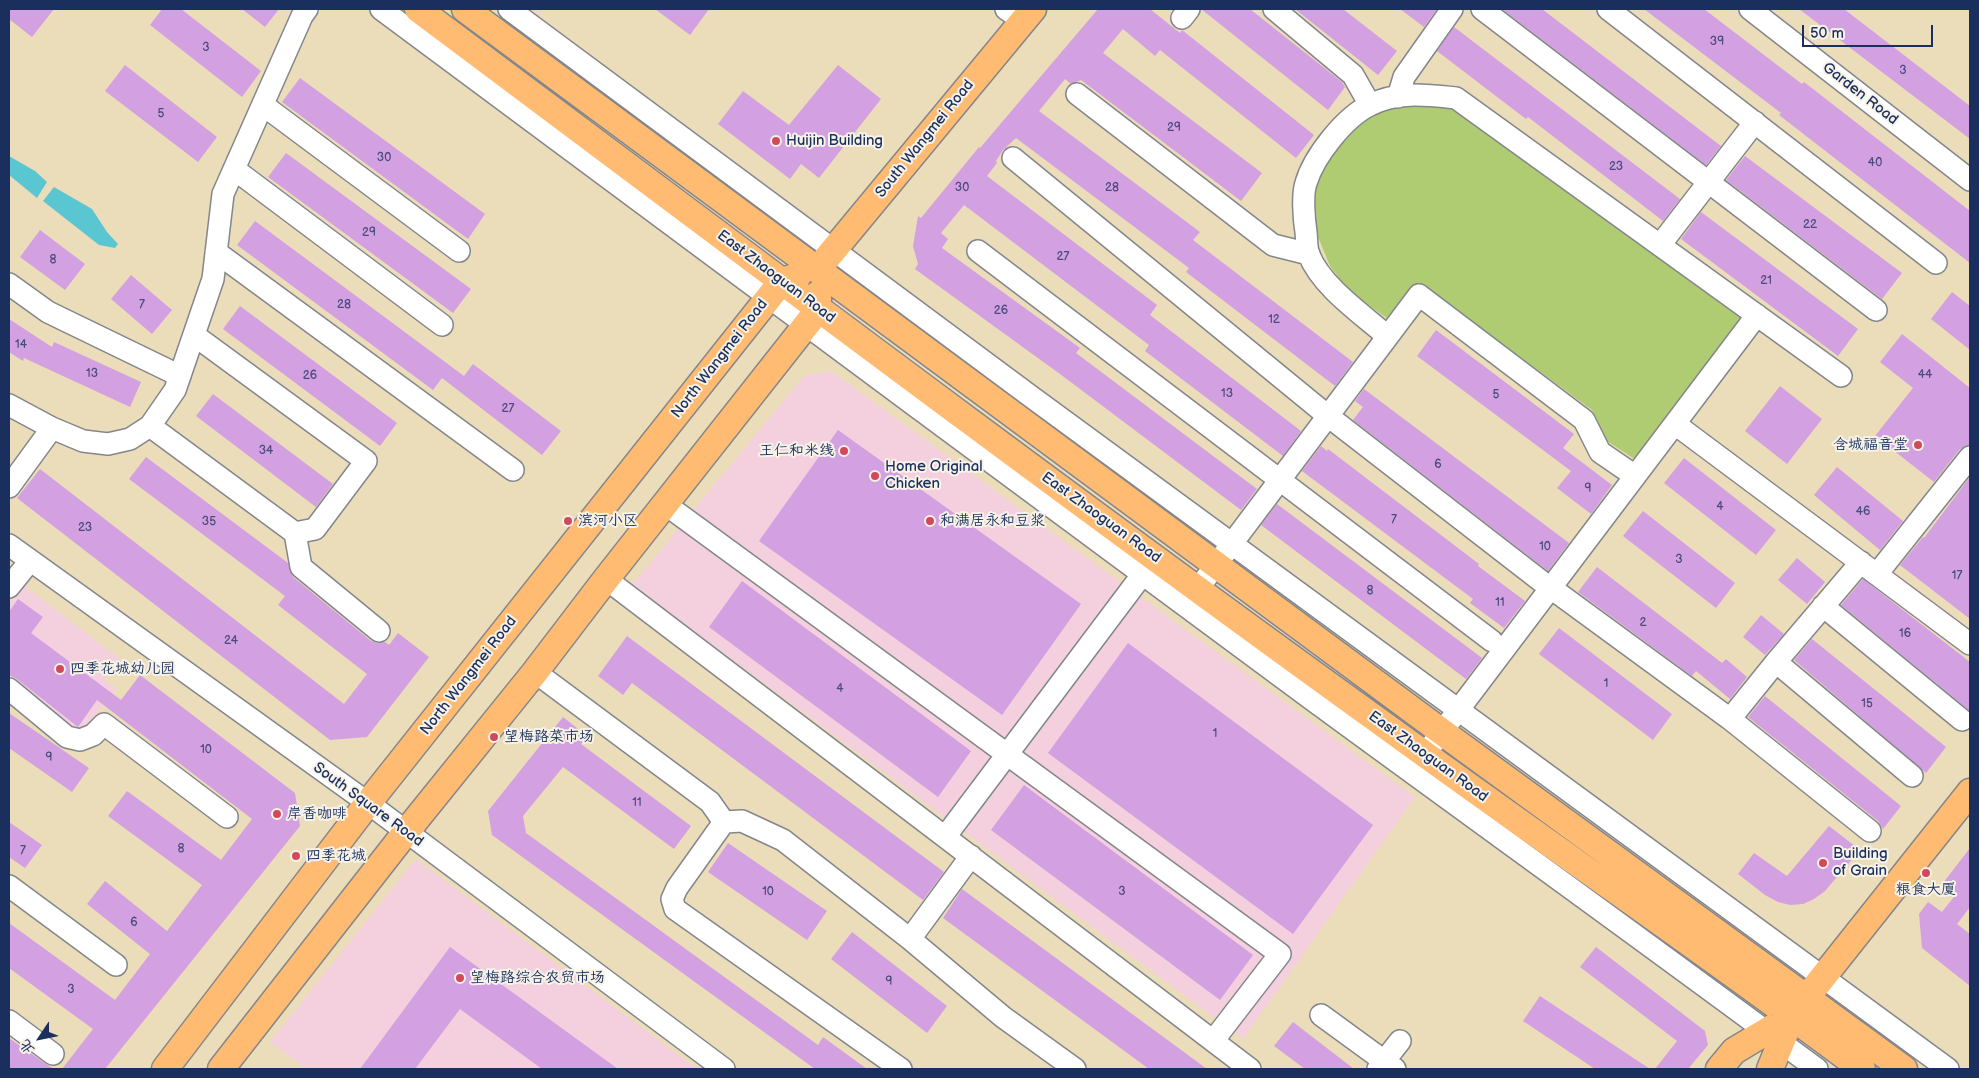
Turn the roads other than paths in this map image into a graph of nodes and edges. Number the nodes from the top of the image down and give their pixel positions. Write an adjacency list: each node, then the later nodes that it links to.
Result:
1 (307, 9): 16 (street)
2 (380, 9): 32 (street)
3 (418, 9): 13 (main road, East Zhaoguan Road)
4 (465, 9): 12 (main road, East Zhaoguan Road)
5 (1274, 9): 17 (street)
6 (1452, 9): 15 (street)
7 (1482, 9): 22 (street)
8 (1608, 9): 18 (street)
9 (1750, 9): 21 (street, Garden Road)
10 (513, 10): 12 (street); 24 (street)
11 (1020, 13): 24 (main road, South Wangmei Road)
12 (498, 33): 13 (street); 30 (main road, East Zhaoguan Road)
13 (481, 56): 32 (main road, East Zhaoguan Road)
14 (1077, 94): 28 (street)
15 (1398, 96): 17 (street); 23 (street)
16 (263, 105): 20 (street); 26 (street)
17 (1370, 105): 28 (street)
18 (1754, 122): 22 (street); 29 (street)
19 (1013, 158): 43 (street)
20 (234, 169): 27 (street); 36 (street)
21 (1970, 180)
22 (1708, 182): 23 (street); 33 (street)
23 (1660, 245): 34 (street)
24 (834, 250): 30 (main road, South Wangmei Road); 42 (street)
25 (978, 250): 51 (street)
26 (459, 251)
27 (216, 252): 37 (street); 49 (street)
28 (1308, 254): 38 (street)
29 (1936, 263)
30 (817, 270): 32 (main road); 35 (main road); 42 (main road, East Zhaoguan Road)
31 (9, 284): 39 (street)
32 (775, 289): 35 (main road, East Zhaoguan Road); 80 (main road, North Wangmei Road)
33 (1876, 310)
34 (1757, 315): 40 (street); 44 (street)
35 (813, 318): 47 (main road, East Zhaoguan Road); 53 (main road)
36 (442, 324)
37 (194, 335): 39 (street); 54 (street)
38 (1387, 336): 43 (street); 50 (street)
39 (180, 376): 45 (street)
40 (1841, 376)
41 (9, 405): 46 (street)
42 (1025, 408): 47 (street); 55 (street); 58 (main road, East Zhaoguan Road)
43 (1328, 416): 51 (street); 62 (street)
44 (1675, 424): 50 (street); 60 (street)
45 (150, 426): 46 (street); 54 (street)
46 (52, 428): 52 (street)
47 (992, 450): 59 (main road, East Zhaoguan Road)
48 (1970, 457): 60 (street)
49 (513, 470)
50 (1635, 476): 62 (street)
51 (1280, 480): 55 (street); 67 (street)
52 (9, 487)
53 (666, 504): 61 (main road); 76 (street)
54 (295, 534): 66 (street)
55 (1232, 544): 58 (street); 72 (street)
56 (9, 545): 57 (street, South Square Road)
57 (30, 561): 63 (street); 80 (street, South Square Road)
58 (1216, 565): 64 (street); 75 (main road, East Zhaoguan Road)
59 (1149, 566): 64 (main road, East Zhaoguan Road); 76 (street)
60 (1869, 568): 65 (street); 68 (street)
61 (606, 579): 70 (main road); 85 (street)
62 (1546, 584): 72 (street); 73 (street)
63 (9, 587)
64 (1192, 597): 77 (main road, East Zhaoguan Road)
65 (1823, 606): 69 (street); 74 (street)
66 (380, 631)
67 (1492, 641)
68 (1970, 644)
69 (1776, 662): 73 (street); 78 (street)
70 (536, 672): 82 (street); 84 (main road)
71 (9, 689): 81 (street)
72 (1458, 710): 75 (street); 90 (street)
73 (1730, 718): 83 (street)
74 (1962, 720)
75 (1442, 732): 77 (street); 91 (main road, East Zhaoguan Road)
76 (1007, 754): 85 (street); 94 (street)
77 (1418, 763): 91 (main road, East Zhaoguan Road); 106 (street)
78 (1912, 776)
79 (1970, 792): 90 (main road)
80 (368, 804): 84 (street, South Square Road); 98 (main road, North Wangmei Road)
81 (227, 817)
82 (724, 822): 88 (street); 101 (street)
83 (1870, 831)
84 (406, 832): 99 (main road); 100 (street, South Square Road)
85 (945, 837): 86 (street)
86 (971, 856): 88 (street); 94 (street)
87 (9, 886): 89 (street)
88 (910, 938): 102 (street)
89 (116, 965)
90 (1823, 977): 91 (main road); 109 (street)
91 (1800, 1007): 104 (main road); 105 (main road); 107 (main road); 108 (main road)
92 (1321, 1015): 97 (street)
93 (9, 1021): 96 (street)
94 (1213, 1041): 103 (street)
95 (1400, 1041): 97 (street)
96 (53, 1054)
97 (1386, 1067)
98 (165, 1069)
99 (221, 1069)
100 (724, 1069)
101 (901, 1069)
102 (1075, 1069)
103 (1250, 1069)
104 (1719, 1069)
105 (1770, 1069)
106 (1817, 1069)
107 (1862, 1069)
108 (1904, 1069)
109 (1948, 1069)

